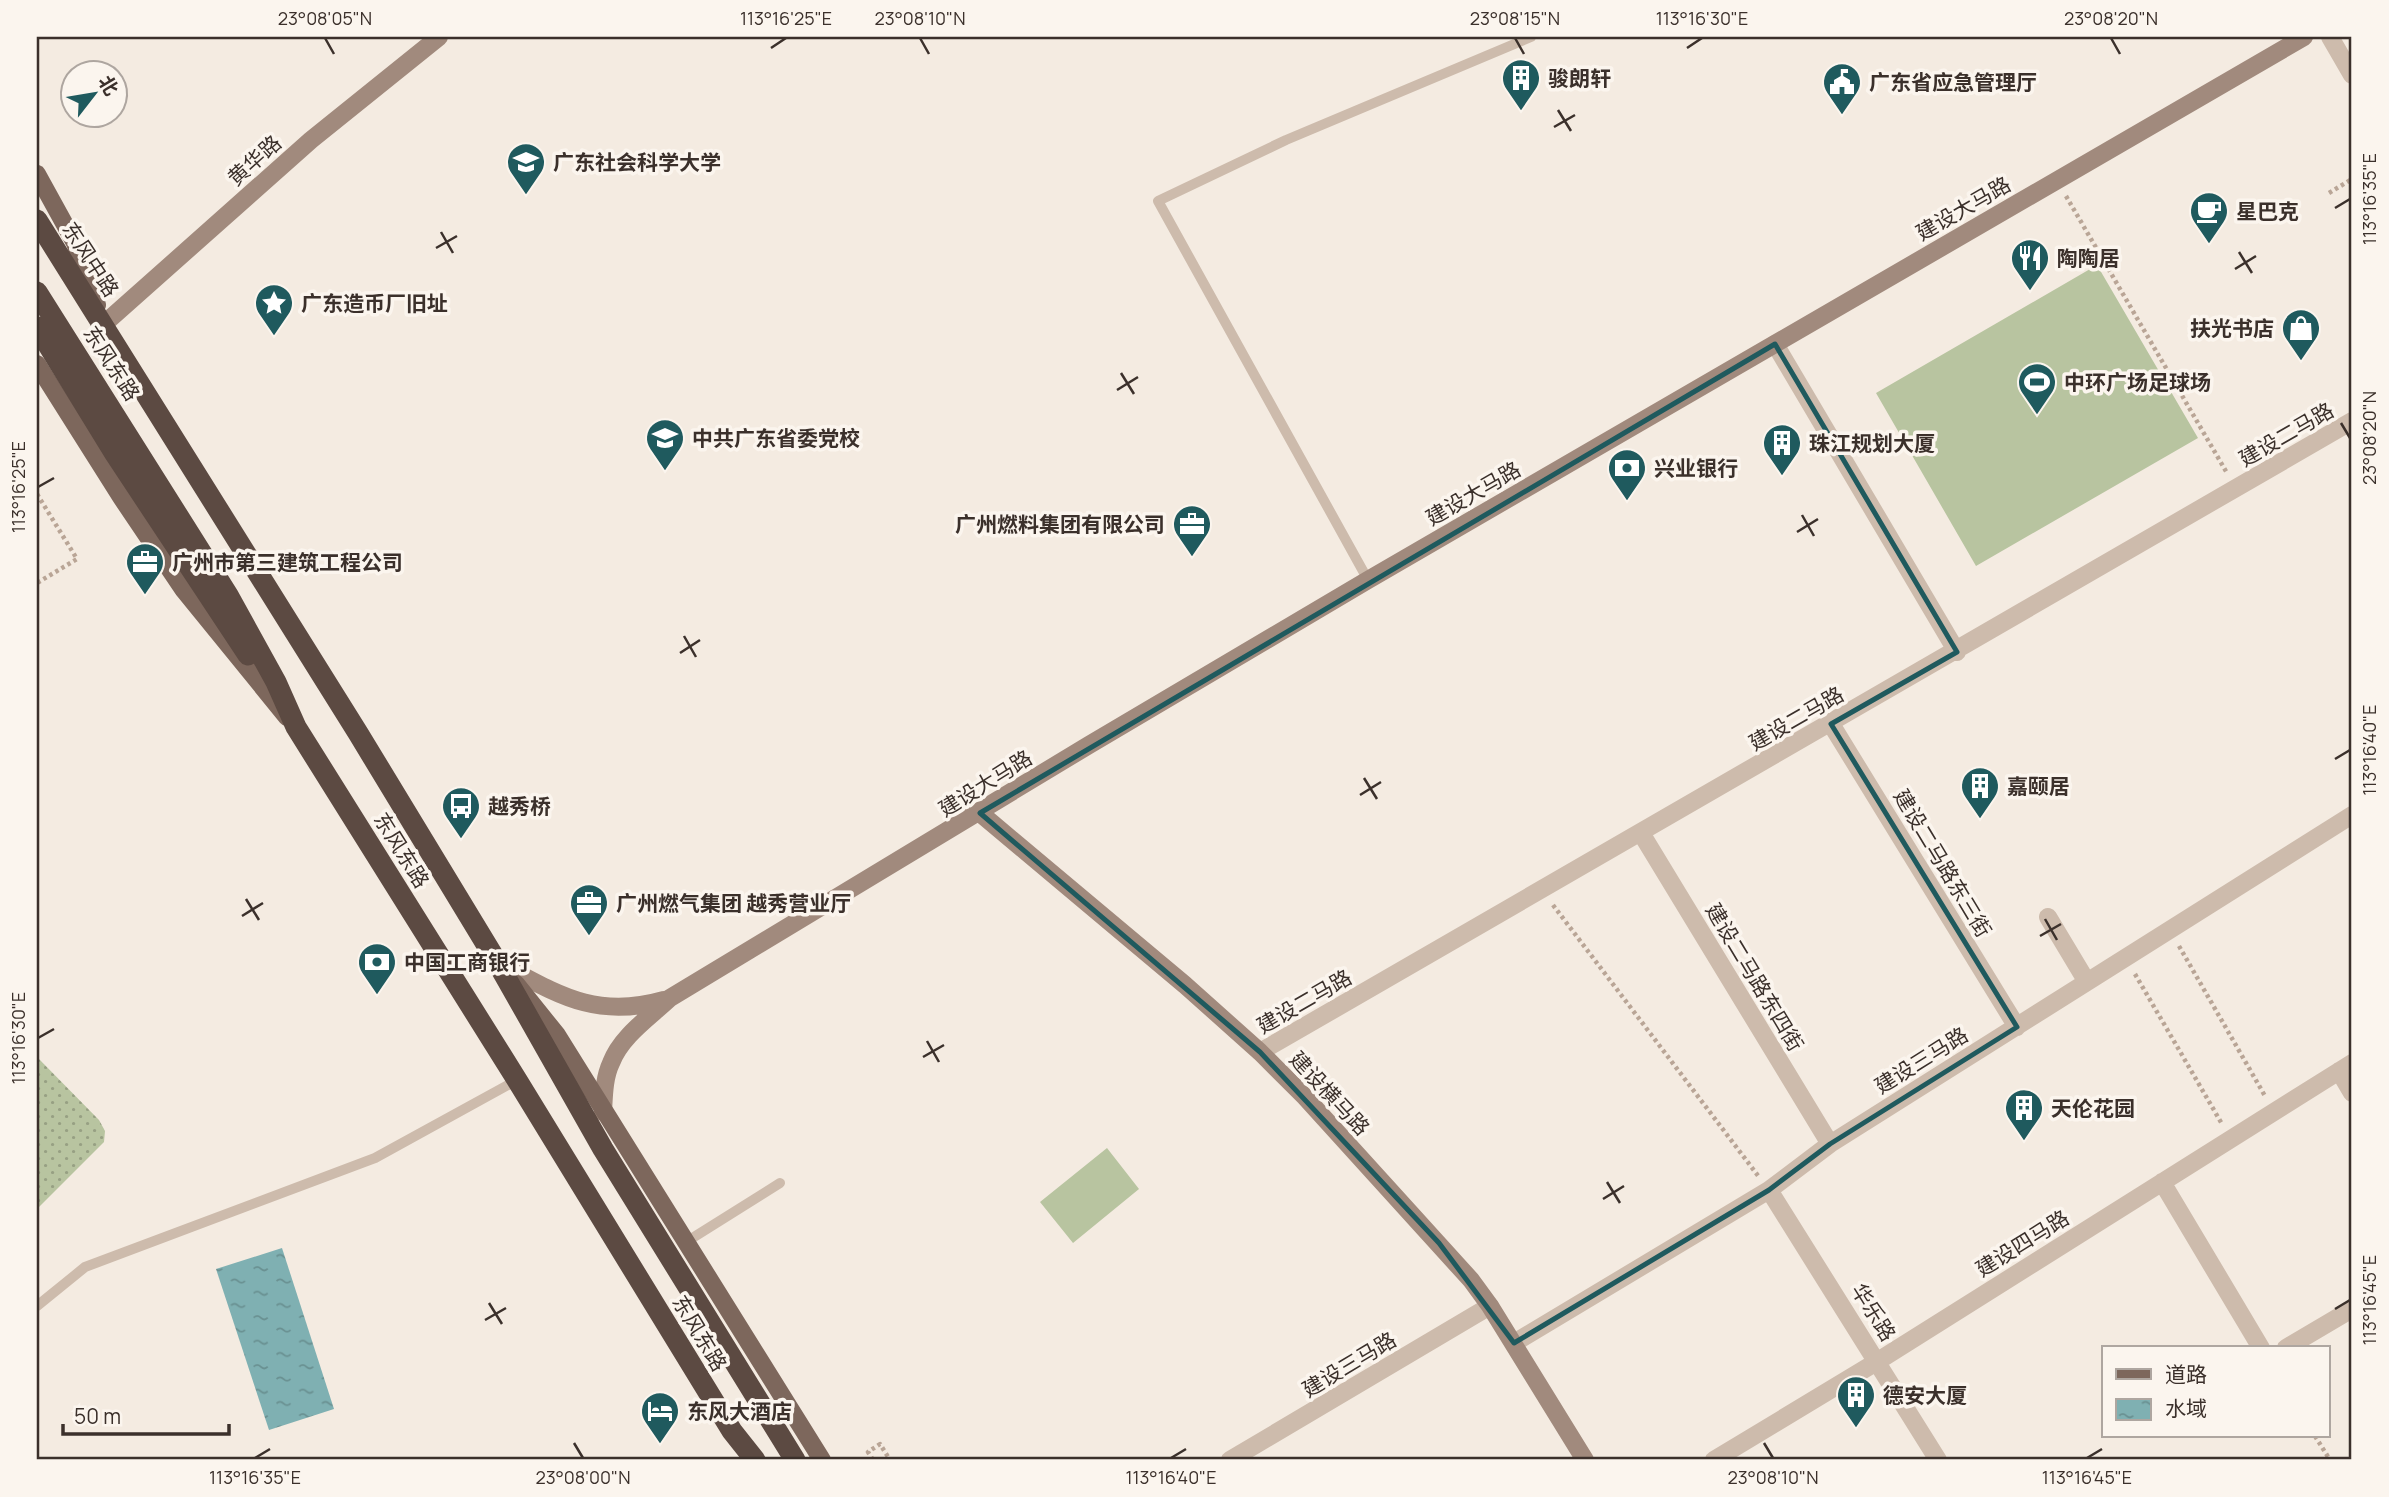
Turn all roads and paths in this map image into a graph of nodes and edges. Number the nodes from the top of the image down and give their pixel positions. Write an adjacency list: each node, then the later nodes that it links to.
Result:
1 (439, 37): 12 (street, 黄华路)
2 (1531, 37): 19 (lane)
3 (2304, 37): 8 (street, 建设大马路)
4 (2330, 37): 5 (street)
5 (2352, 75)
6 (37, 174): 12 (main road)
7 (2352, 179): 9 (path)
8 (2056, 180): 14 (street, 建设大马路); 17 (path)
9 (2329, 193)
10 (37, 220): 12 (highway, 东风中路)
11 (37, 292): 23 (highway, 东风东路)
12 (104, 324): 31 (highway, 东风东路)
13 (41, 335): 23 (highway)
14 (1775, 344): 19 (street, 建设大马路); 21 (street)
15 (37, 364): 23 (main road)
16 (2352, 421): 17 (street, 建设二马路)
17 (2236, 489): 21 (street, 建设二马路)
18 (37, 494): 20 (path)
19 (1368, 580): 24 (street, 建设大马路)
20 (37, 583)
21 (1957, 652): 22 (street, 建设二马路)
22 (1831, 724): 26 (street, 建设二马路); 34 (street, 建设二马路东三街)
23 (296, 727): 37 (highway, 东风东路)
24 (980, 813): 33 (street, 建设大马路); 35 (street, 建设横马路)
25 (2352, 815): 29 (street, 建设三马路)
26 (1642, 833): 27 (street, 建设二马路); 42 (street, 建设二马路东四街)
27 (1542, 890): 35 (street, 建设二马路); 45 (path)
28 (2048, 917): 32 (street)
29 (2170, 930): 30 (street, 建设三马路); 40 (path)
30 (2126, 958): 32 (street, 建设三马路); 41 (path)
31 (496, 962): 33 (street); 39 (main road, 东风东路); 58 (highway, 东风东路)
32 (2087, 982): 34 (street, 建设三马路)
33 (670, 998): 39 (street)
34 (2017, 1027): 42 (street, 建设三马路)
35 (1260, 1052): 48 (street, 建设横马路)
36 (2346, 1067): 38 (street); 40 (street, 建设四马路)
37 (517, 1080): 47 (lane); 54 (highway, 东风东路)
38 (2352, 1093)
39 (603, 1112): 46 (main road, 东风东路)
40 (2274, 1112): 41 (street, 建设四马路)
41 (2231, 1139): 43 (street, 建设四马路)
42 (1830, 1144): 45 (street, 建设三马路)
43 (2162, 1182): 51 (street); 53 (street, 建设四马路)
44 (780, 1183): 46 (lane)
45 (1769, 1190): 50 (street, 建设三马路); 53 (street, 华乐路)
46 (686, 1242): 59 (main road, 东风东路)
47 (37, 1306)
48 (1490, 1306): 50 (street, 建设横马路); 62 (street, 建设三马路)
49 (2352, 1309): 52 (street)
50 (1514, 1343): 63 (street, 建设横马路)
51 (2260, 1346)
52 (2289, 1346)
53 (1878, 1361): 64 (street, 建设四马路); 65 (street, 华乐路)
54 (732, 1431): 56 (highway, 东风东路); 57 (highway, 东风东路)
55 (2316, 1438): 66 (path)
56 (746, 1460)
57 (755, 1460)
58 (795, 1460)
59 (822, 1460)
60 (873, 1460): 61 (path)
61 (890, 1460)
62 (1230, 1460)
63 (1585, 1460)
64 (1714, 1460)
65 (1938, 1460)
66 (2330, 1460)

